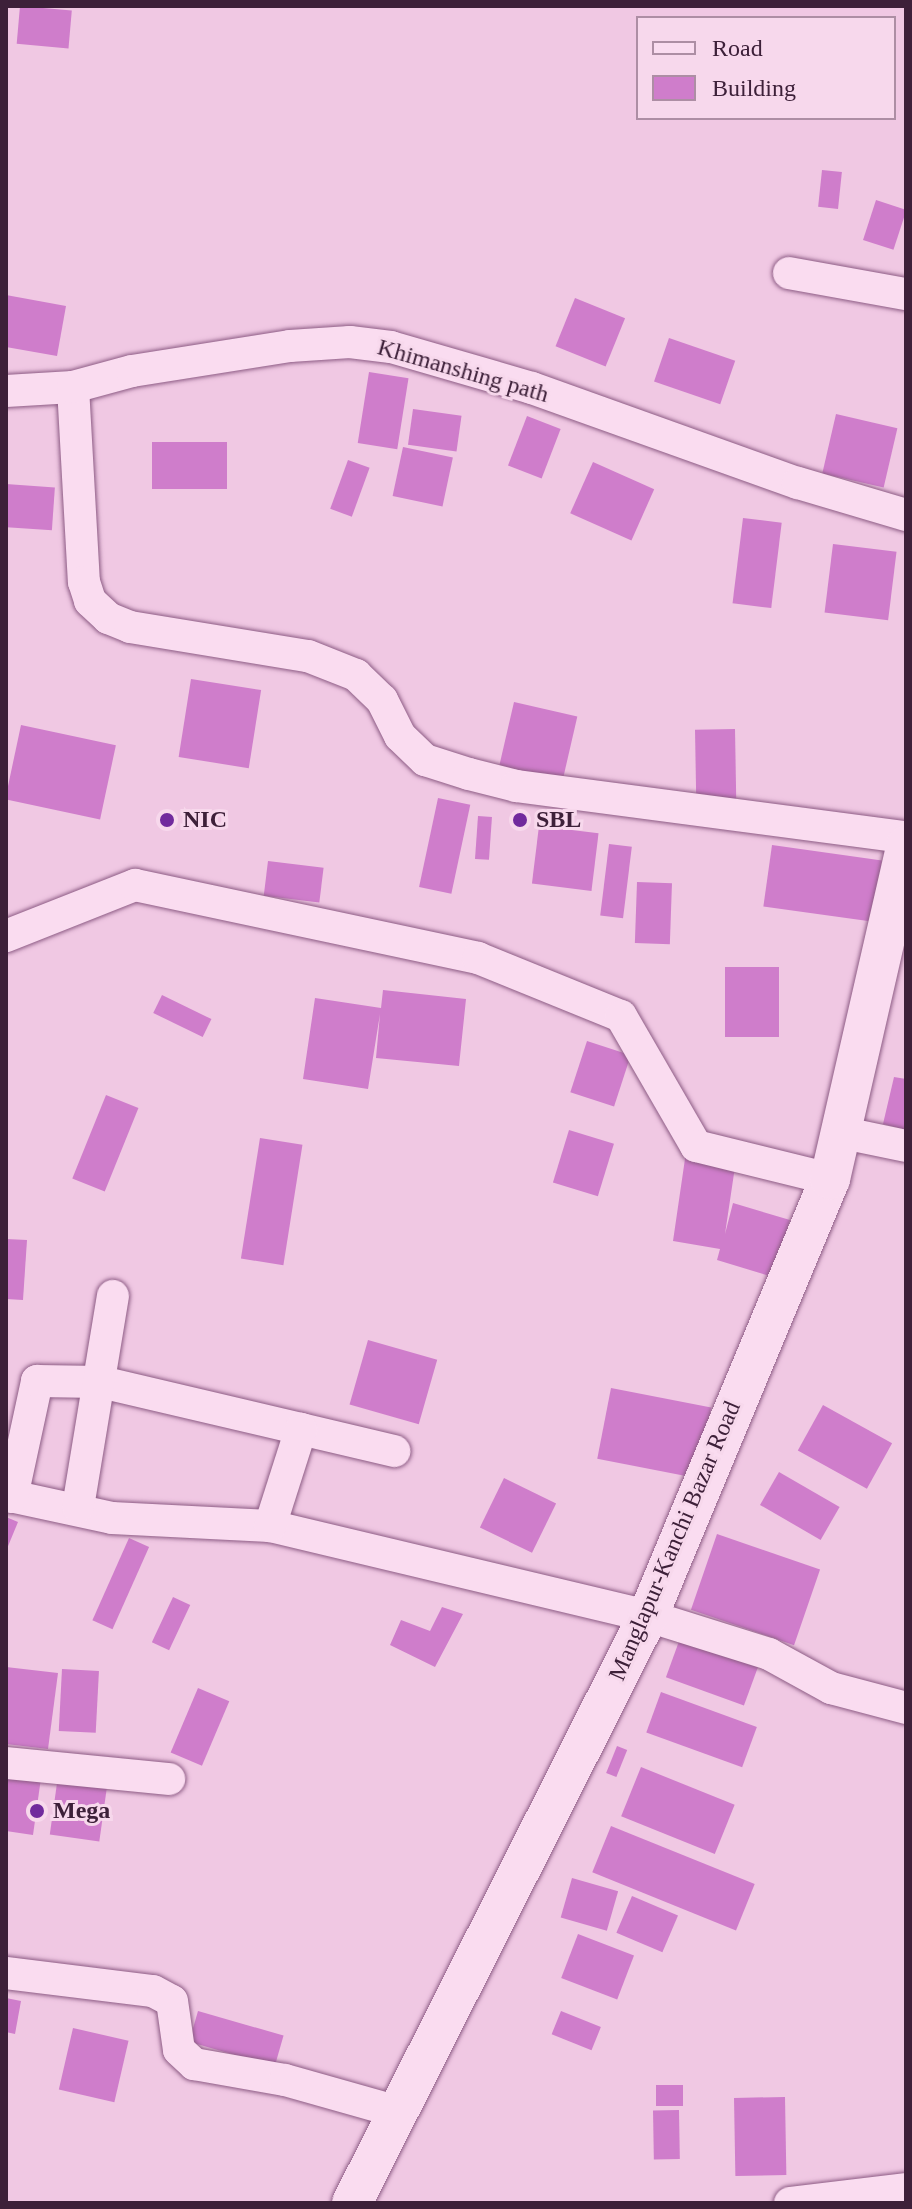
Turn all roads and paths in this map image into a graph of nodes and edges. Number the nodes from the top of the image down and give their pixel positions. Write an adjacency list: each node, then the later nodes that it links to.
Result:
1 (789, 273): 2 (street)
2 (906, 294)
3 (73, 387): 4 (street, Khimanshing path); 5 (street, Khimanshing path); 6 (street)
4 (6, 391)
5 (906, 515)
6 (906, 837)
7 (906, 846): 9 (street, Manglapur-Kanchi Bazar Road)
8 (6, 936): 11 (street)
9 (839, 1132): 10 (street); 11 (street, Manglapur-Kanchi Bazar Road)
10 (906, 1146)
11 (830, 1179): 19 (street, Manglapur-Kanchi Bazar Road)
12 (113, 1296): 13 (street)
13 (101, 1382): 14 (street); 16 (street); 17 (street)
14 (301, 1429): 15 (street); 18 (street)
15 (394, 1451)
16 (9, 1496): 17 (street)
17 (78, 1507): 18 (street)
18 (270, 1526): 19 (street)
19 (648, 1616): 20 (street); 24 (street, Manglapur-Kanchi Bazar Road)
20 (906, 1708)
21 (6, 1763): 22 (street)
22 (169, 1779)
23 (6, 1973): 24 (street)
24 (398, 2112): 26 (street, Manglapur-Kanchi Bazar Road)
25 (906, 2189): 27 (street)
26 (352, 2203)
27 (790, 2203)

